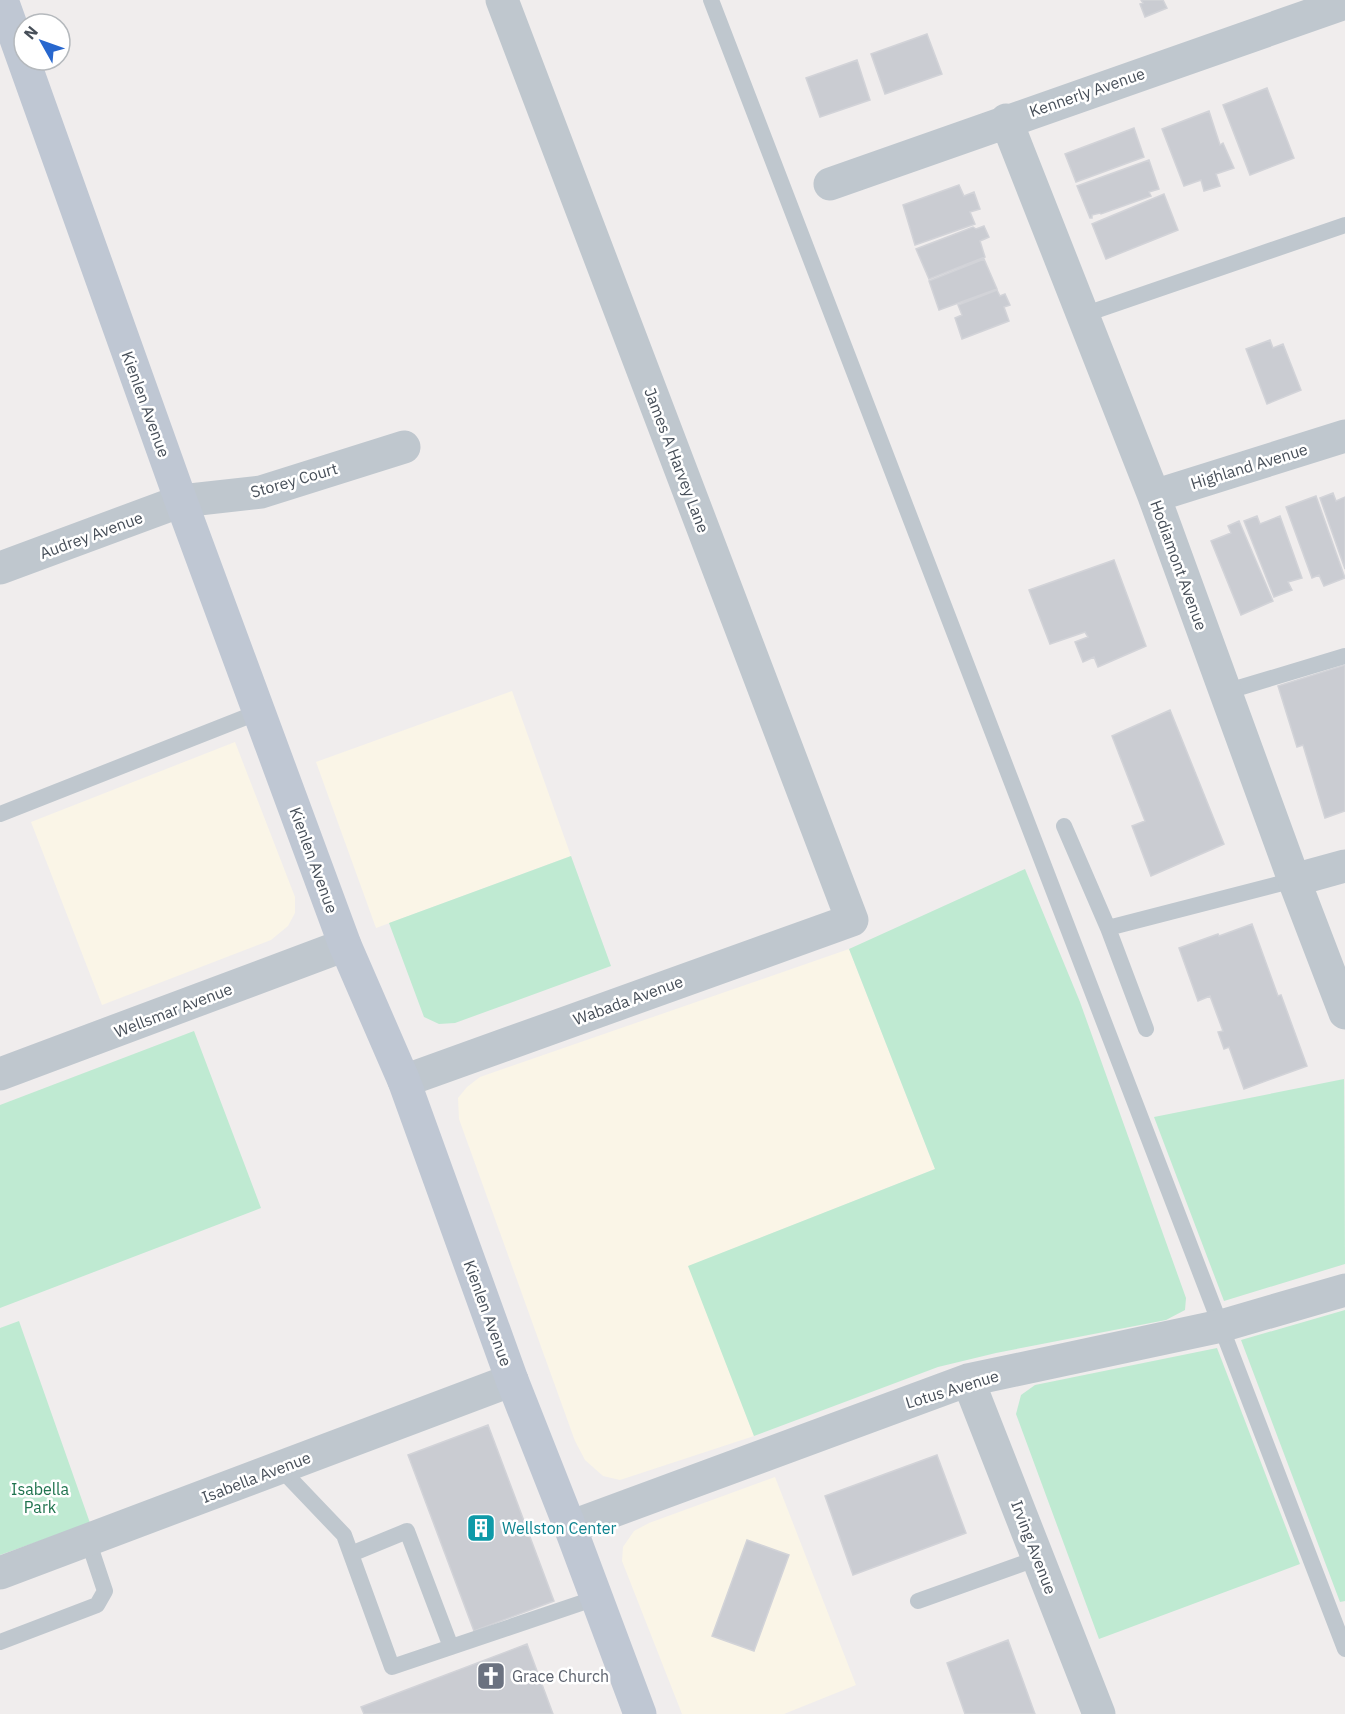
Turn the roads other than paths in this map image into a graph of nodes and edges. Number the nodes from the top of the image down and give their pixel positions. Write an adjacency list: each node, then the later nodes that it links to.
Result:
1 (2, 0): 12 (main road, Kienlen Avenue)
2 (502, 0): 21 (street, James A Harvey Lane)
3 (711, 0): 29 (lane)
4 (1345, 3): 5 (street, Kennerly Avenue)
5 (1006, 120): 6 (street, Kennerly Avenue); 8 (street, Hodiamont Avenue)
6 (830, 184)
7 (1345, 225): 8 (lane)
8 (1083, 315): 11 (street, Hodiamont Avenue)
9 (1345, 436): 11 (street, Highland Avenue)
10 (404, 447): 12 (street, Storey Court)
11 (1154, 496): 15 (street, Hodiamont Avenue)
12 (181, 501): 13 (street, Audrey Avenue); 16 (main road, Kienlen Avenue)
13 (0, 568)
14 (1345, 656): 15 (lane)
15 (1225, 692): 20 (street, Hodiamont Avenue)
16 (259, 712): 17 (lane); 23 (main road, Kienlen Avenue)
17 (0, 814)
18 (1064, 826): 22 (lane)
19 (1345, 866): 20 (street)
20 (1294, 880): 22 (lane); 24 (street, Hodiamont Avenue)
21 (852, 920): 27 (street, Wabada Avenue)
22 (1108, 928): 25 (lane)
23 (345, 945): 26 (street, Wellsmar Avenue); 27 (main road, Kienlen Avenue)
24 (1345, 1013)
25 (1146, 1029)
26 (0, 1074)
27 (404, 1081): 30 (main road, Kienlen Avenue)
28 (1345, 1290): 29 (street, Lotus Avenue)
29 (1221, 1326): 31 (street, Lotus Avenue); 42 (lane)
30 (512, 1380): 32 (street, Isabella Avenue); 33 (main road, Kienlen Avenue)
31 (968, 1380): 33 (street, Lotus Avenue); 36 (street, Irving Avenue)
32 (280, 1468): 34 (street, Isabella Avenue); 35 (lane)
33 (570, 1527): 38 (main road, Kienlen Avenue)
34 (88, 1540): 37 (street, Isabella Avenue); 40 (lane)
35 (351, 1554): 41 (lane); 41 (lane)
36 (1038, 1558): 39 (lane); 44 (street, Irving Avenue)
37 (0, 1573)
38 (596, 1598): 41 (lane); 43 (main road, Kienlen Avenue)
39 (918, 1601)
40 (0, 1642)
41 (451, 1647)
42 (1345, 1649)
43 (640, 1714)
44 (1099, 1714)

